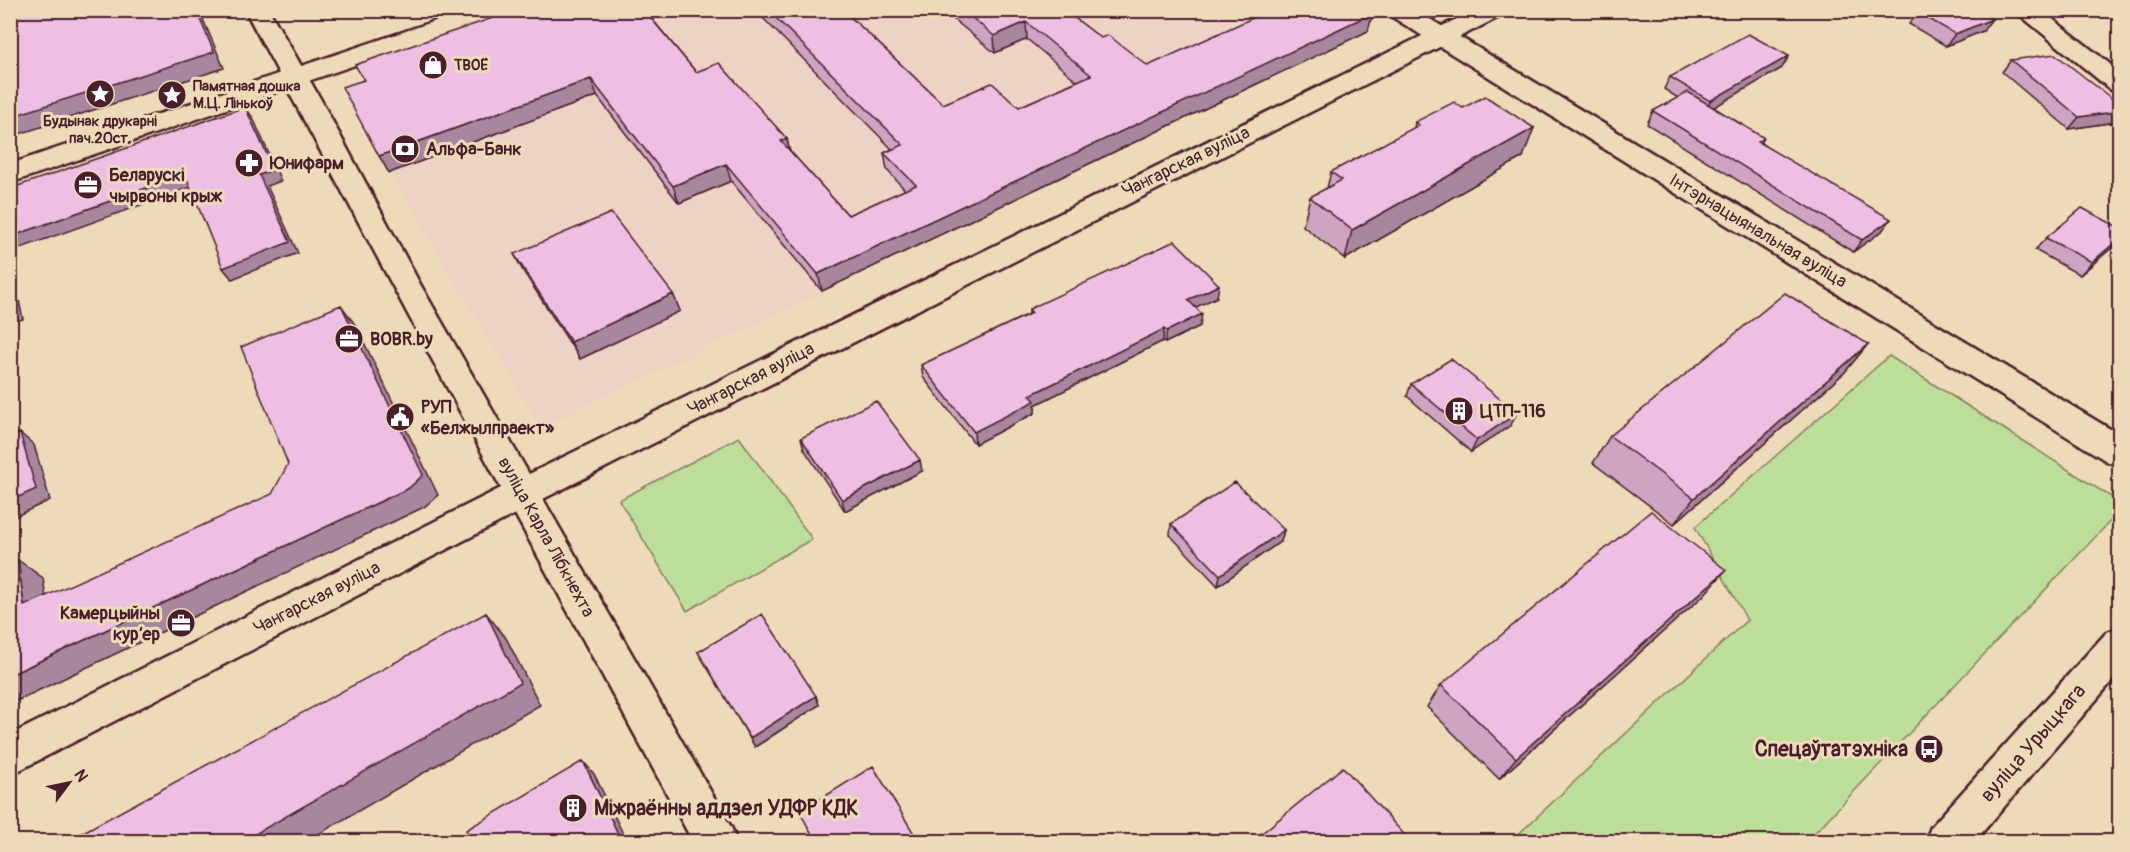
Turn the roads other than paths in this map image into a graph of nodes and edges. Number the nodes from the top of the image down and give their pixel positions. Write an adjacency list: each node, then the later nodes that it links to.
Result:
1 (257, 10): 7 (street, вуліца Карла Лібкнехта)
2 (493, 10): 7 (street)
3 (1397, 10): 6 (street, Інтэрнацыянальная вуліца)
4 (1495, 10): 6 (street, Чангарская вуліца)
5 (2026, 10): 8 (street)
6 (1441, 37): 10 (street, Інтэрнацыянальная вуліца); 11 (street, Чангарская вуліца)
7 (295, 77): 9 (street); 11 (street, вуліца Карла Лібкнехта)
8 (2120, 85)
9 (10, 174)
10 (2120, 452)
11 (523, 493): 13 (street, Чангарская вуліца); 14 (street, вуліца Карла Лібкнехта)
12 (2120, 644): 15 (street, вуліца Урыцкага)
13 (10, 756)
14 (716, 842)
15 (1946, 842)

